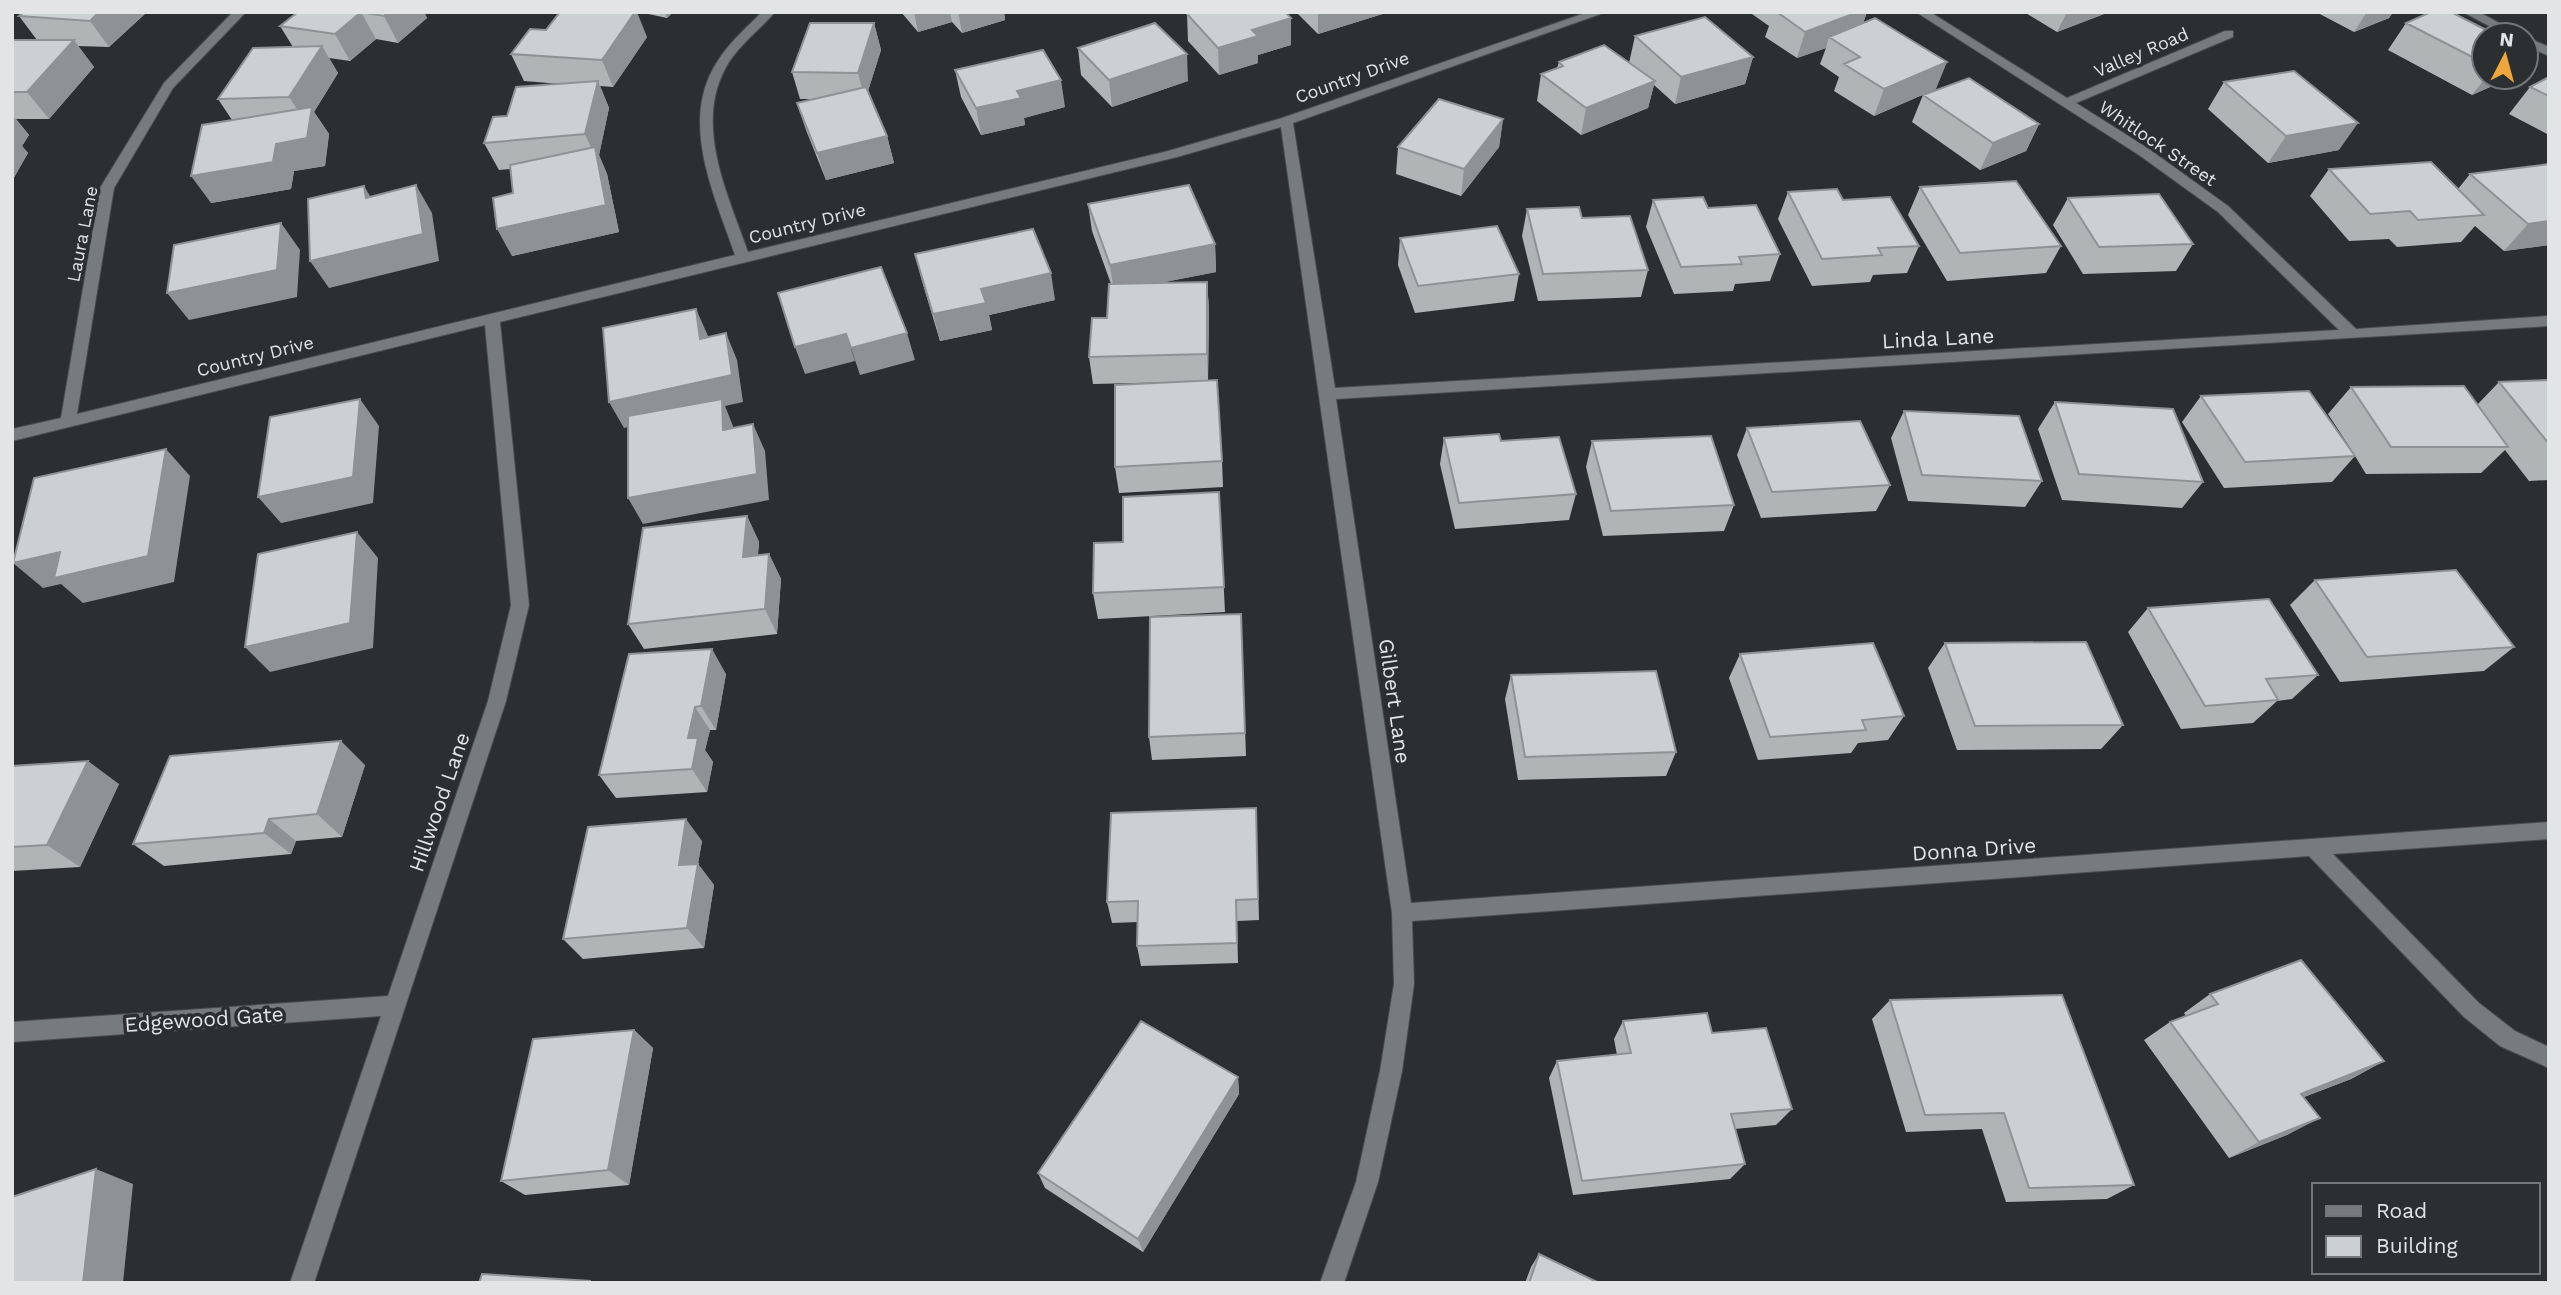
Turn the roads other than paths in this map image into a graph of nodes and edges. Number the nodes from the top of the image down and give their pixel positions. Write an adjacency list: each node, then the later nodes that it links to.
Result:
1 (240, 12): 15 (street, Laura Lane)
2 (769, 12): 10 (street)
3 (1600, 12): 9 (street, Country Drive)
4 (1922, 12): 8 (street, Whitlock Street)
5 (2469, 12): 6 (street)
6 (2487, 21)
7 (2229, 34): 8 (street, Valley Road)
8 (2066, 103): 13 (street, Whitlock Street)
9 (1286, 121): 10 (street, Country Drive); 14 (street, Gilbert Lane)
10 (743, 258): 11 (street, Country Drive)
11 (492, 319): 15 (street, Country Drive); 20 (street, Hillwood Lane)
12 (2549, 321): 13 (street, Linda Lane)
13 (2352, 334): 14 (street, Linda Lane)
14 (1328, 394): 19 (street, Gilbert Lane)
15 (68, 422): 16 (street, Country Drive)
16 (12, 435)
17 (2549, 830): 18 (street, Donna Drive)
18 (2313, 847): 19 (street, Donna Drive); 22 (street)
19 (1402, 913): 24 (street, Gilbert Lane)
20 (395, 1005): 21 (street, Edgewood Gate); 23 (street, Hillwood Lane)
21 (12, 1032)
22 (2549, 1058)
23 (302, 1283)
24 (1332, 1283)

